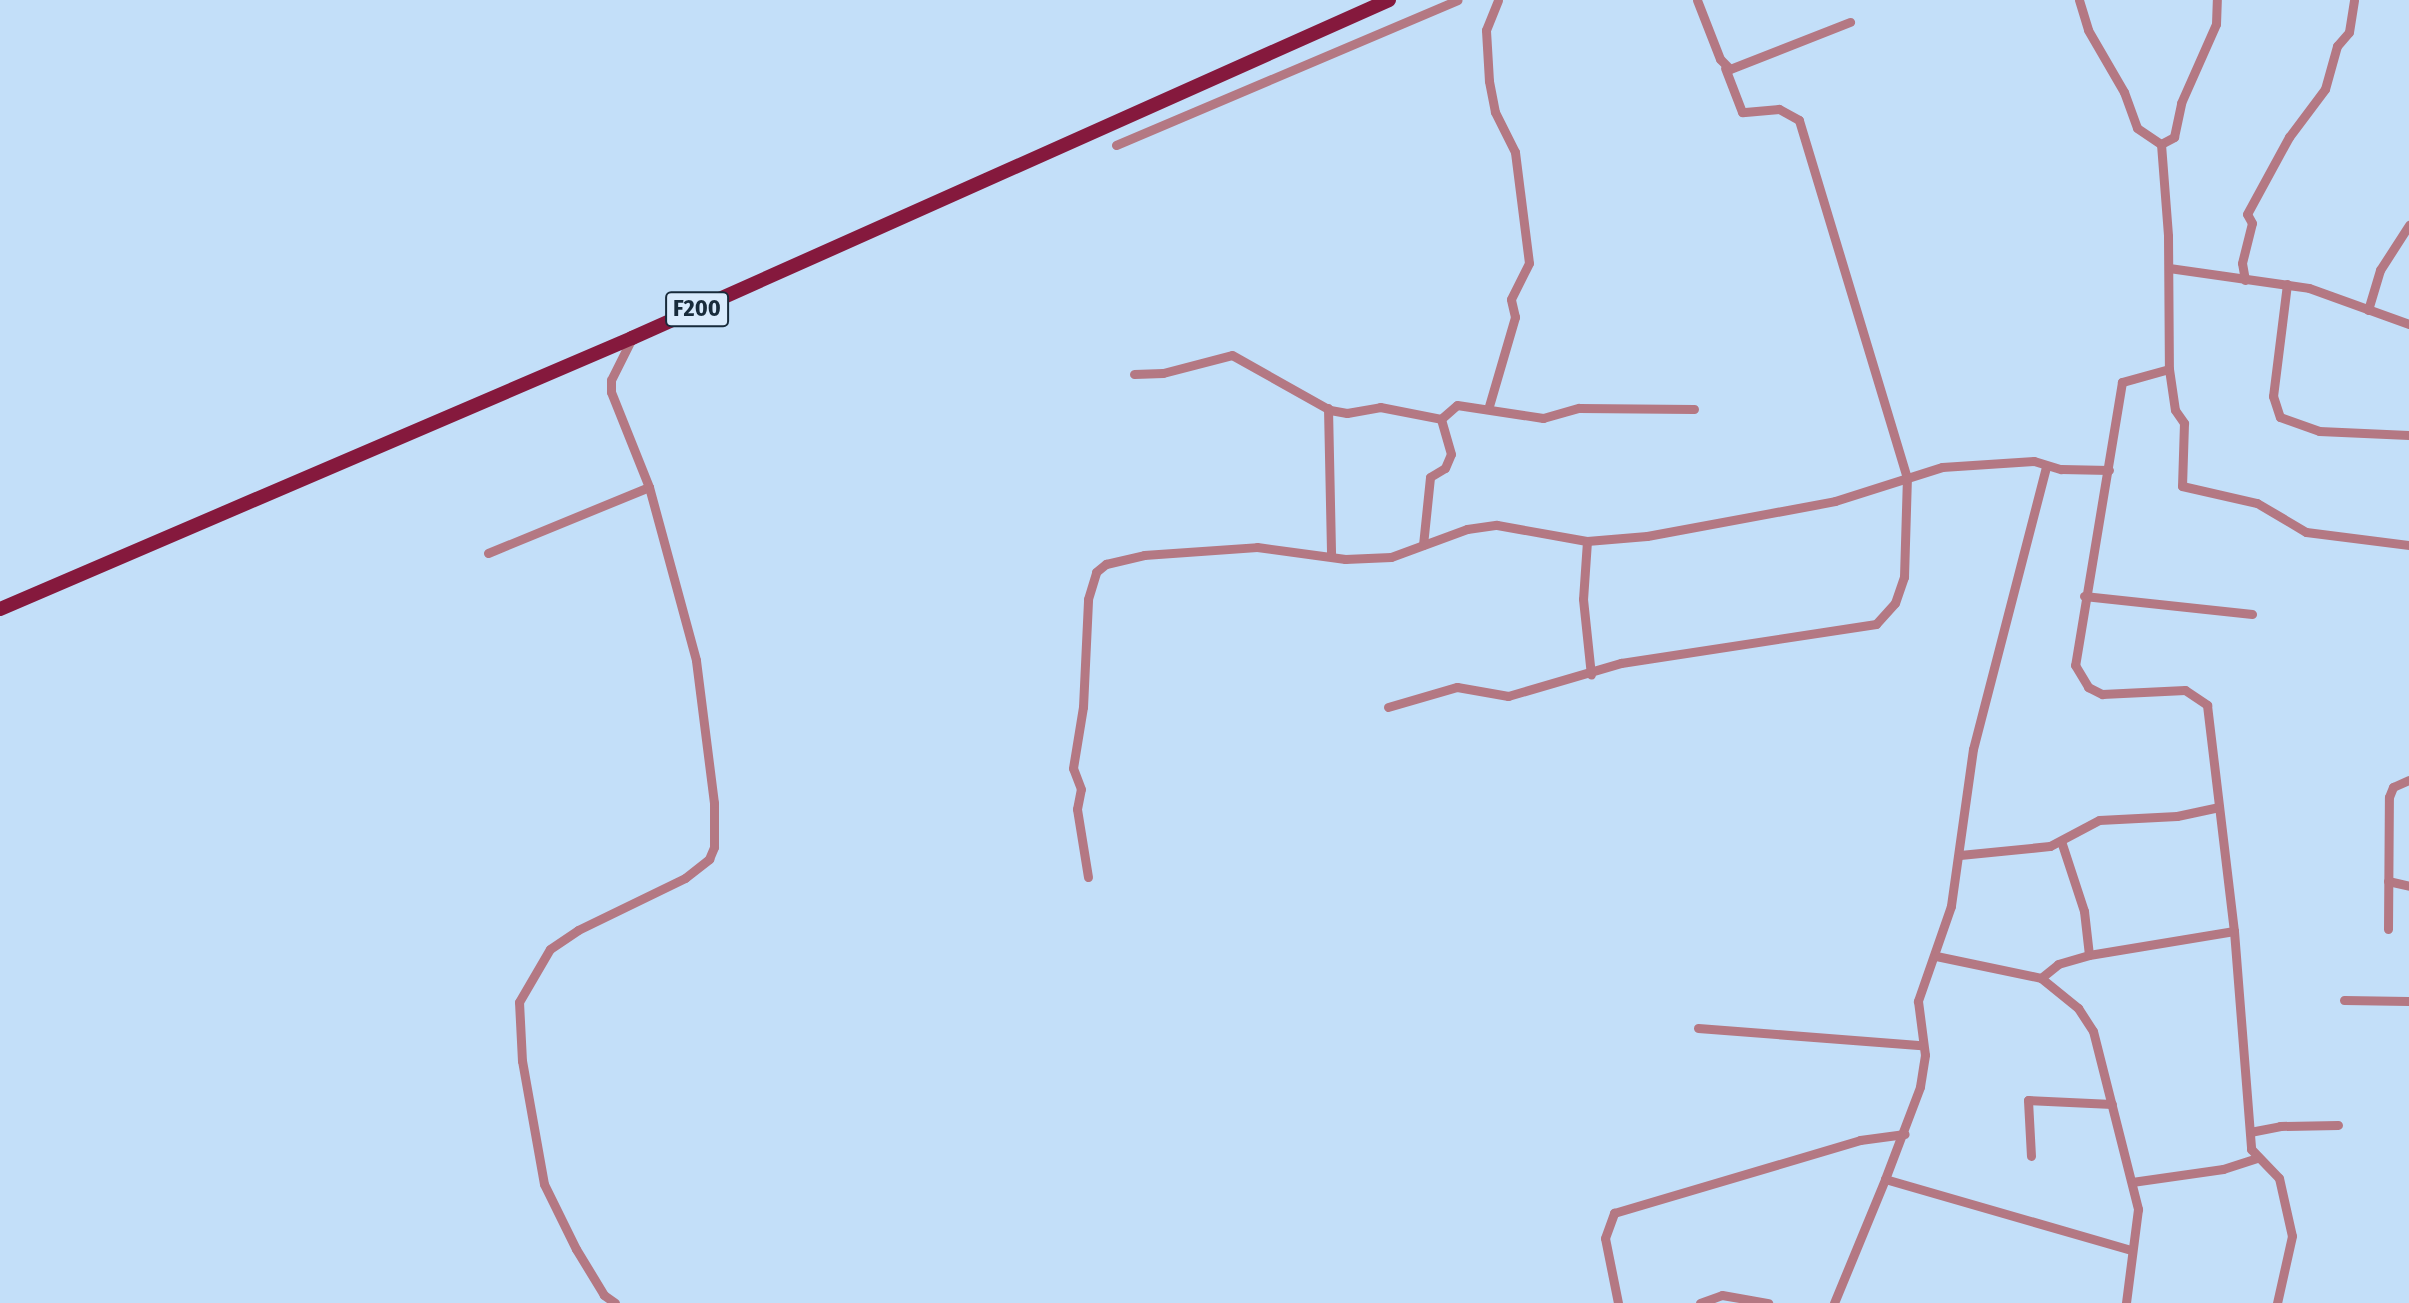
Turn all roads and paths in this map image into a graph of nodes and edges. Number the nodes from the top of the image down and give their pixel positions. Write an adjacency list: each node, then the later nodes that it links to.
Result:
1 (1389, 0): 18 (main road, F200)
2 (1457, 0): 11 (street)
3 (1498, 0): 21 (street)
4 (1697, 0): 9 (street)
5 (2079, 0): 10 (street)
6 (2217, 0): 10 (street)
7 (2354, 0): 14 (street)
8 (1850, 22): 9 (street)
9 (1725, 68): 28 (street)
10 (2161, 144): 13 (street)
11 (1116, 145)
12 (2409, 225): 16 (street)
13 (2169, 268): 14 (street); 19 (street)
14 (2245, 280): 15 (street)
15 (2287, 284): 16 (street); 25 (street)
16 (2368, 310): 17 (street)
17 (2409, 324)
18 (632, 338): 29 (street); 36 (main road, F200)
19 (2169, 369): 27 (street); 32 (street)
20 (1134, 374): 22 (street)
21 (1489, 406): 23 (street); 24 (street)
22 (1328, 408): 24 (street); 34 (street)
23 (1694, 409)
24 (1441, 419): 31 (street)
25 (2409, 435)
26 (2046, 467): 27 (street); 28 (street); 43 (street)
27 (2109, 470): 35 (street)
28 (1907, 478): 30 (street); 38 (street)
29 (649, 487): 33 (street); 65 (street)
30 (1587, 541): 31 (street); 38 (street)
31 (1423, 545): 34 (street)
32 (2409, 545)
33 (488, 553)
34 (1331, 556): 44 (street)
35 (2084, 596): 37 (street); 41 (street)
36 (0, 609)
37 (2252, 614)
38 (1591, 675): 39 (street)
39 (1388, 707)
40 (2409, 780): 45 (street)
41 (2219, 807): 42 (street); 48 (street)
42 (2061, 841): 43 (street); 49 (street)
43 (1960, 855): 50 (street)
44 (1088, 877)
45 (2388, 881): 46 (street); 47 (street)
46 (2409, 886)
47 (2388, 929)
48 (2234, 931): 49 (street); 58 (street)
49 (2089, 955): 51 (street)
50 (1936, 956): 51 (street); 55 (street)
51 (2041, 978): 56 (street)
52 (2344, 1000): 53 (street)
53 (2409, 1001)
54 (1698, 1028): 55 (street)
55 (1921, 1045): 59 (street)
56 (2112, 1104): 60 (street); 63 (street)
57 (2338, 1125): 58 (street)
58 (2250, 1132): 61 (street)
59 (1905, 1134): 62 (street); 66 (street)
60 (2031, 1156)
61 (2256, 1158): 63 (street); 71 (street)
62 (1885, 1179): 64 (street); 69 (street)
63 (2132, 1182): 64 (street)
64 (2131, 1250): 70 (street)
65 (615, 1303)
66 (1618, 1303)
67 (1700, 1303): 68 (street)
68 (1768, 1303)
69 (1834, 1303)
70 (2126, 1303)
71 (2277, 1303)

